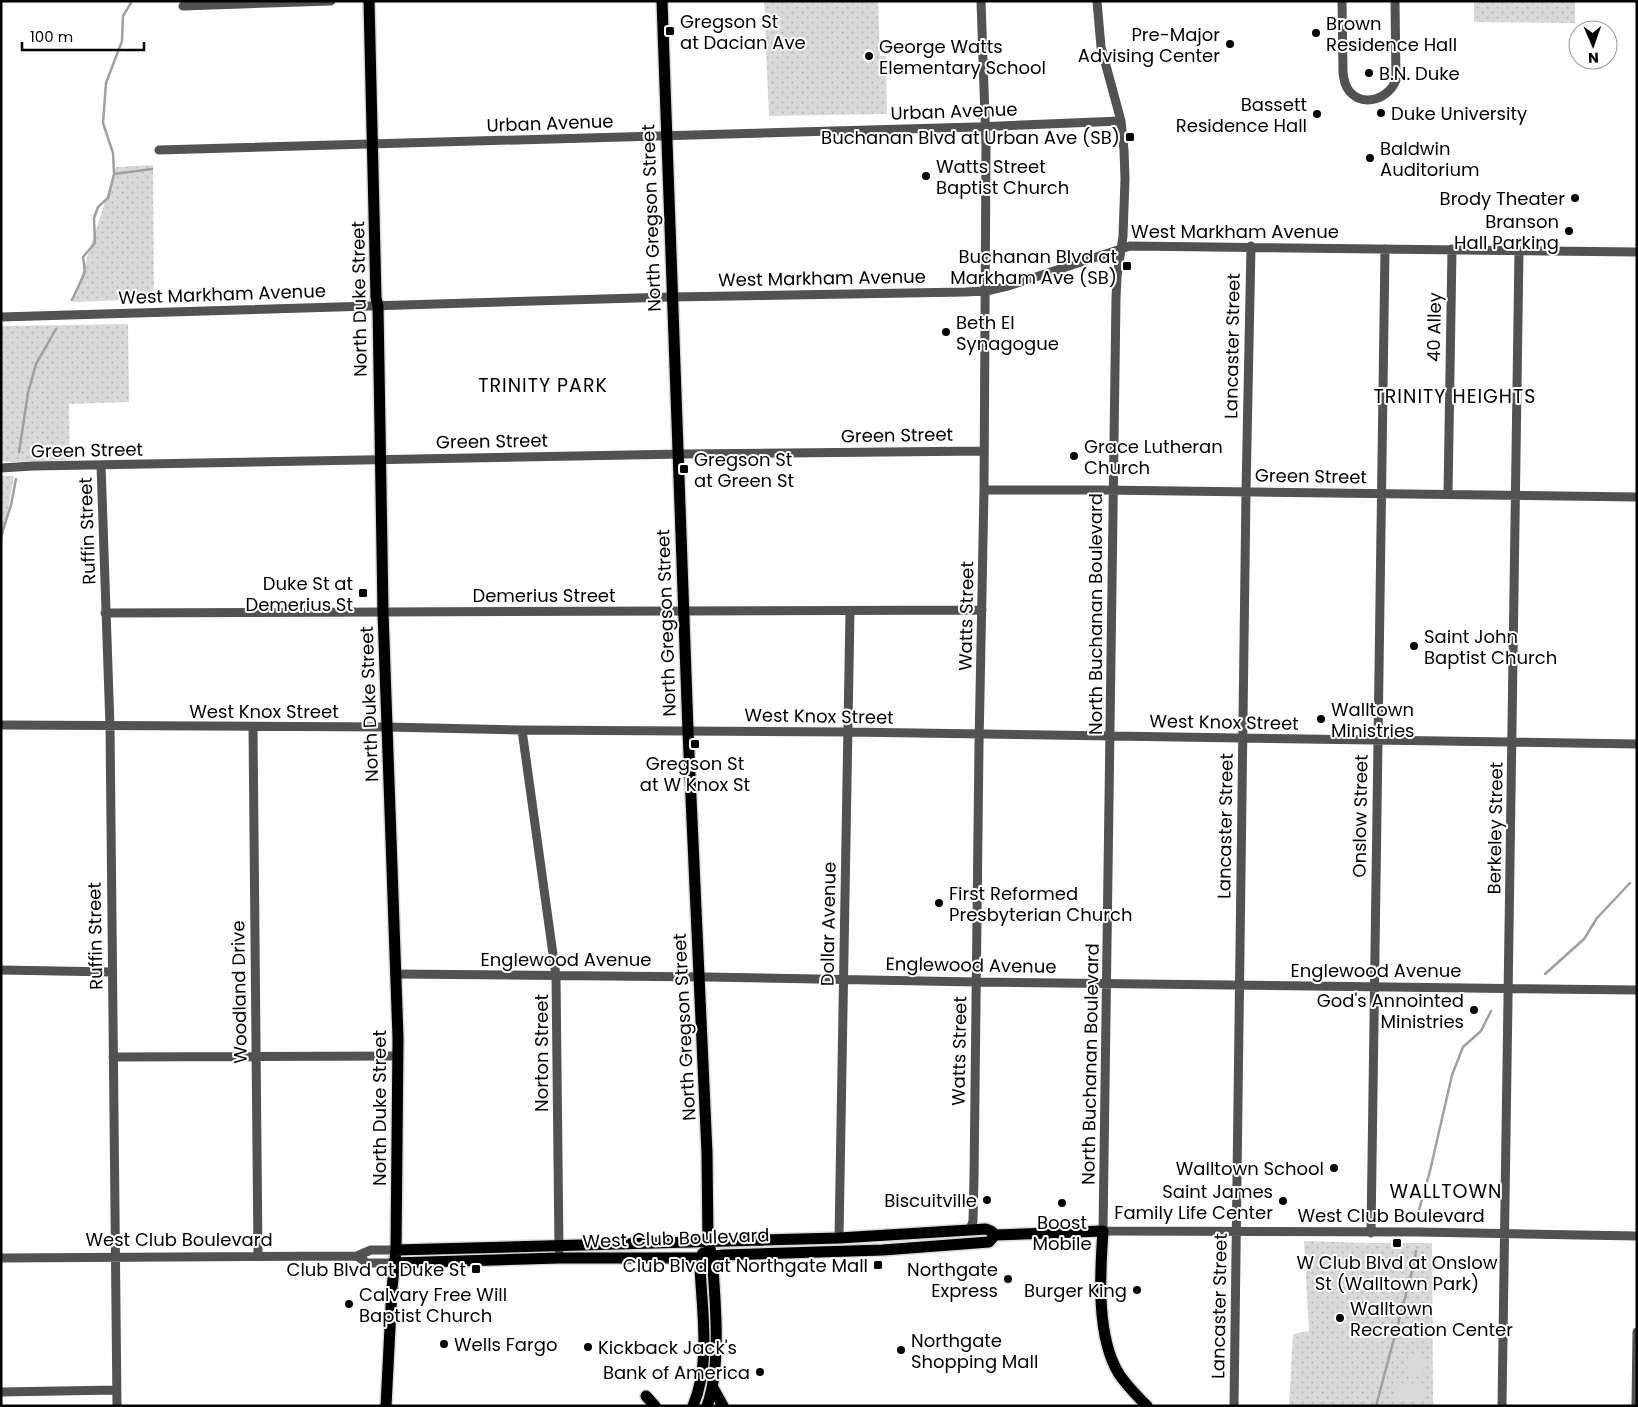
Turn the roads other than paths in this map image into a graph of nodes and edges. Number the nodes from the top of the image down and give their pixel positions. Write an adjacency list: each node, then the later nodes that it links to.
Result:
1 (331, 1): 8 (street)
2 (369, 1): 13 (main road, North Duke Street)
3 (662, 1): 12 (main road, North Gregson Street)
4 (981, 1): 11 (street, Watts Street)
5 (1097, 1): 10 (street, North Buchanan Boulevard)
6 (1342, 1): 7 (street)
7 (1395, 1)
8 (256, 2): 9 (street)
9 (183, 6)
10 (1121, 121): 11 (street, Urban Avenue); 16 (street, North Buchanan Boulevard)
11 (986, 127): 12 (street, Urban Avenue); 21 (street, Watts Street)
12 (666, 136): 13 (street, Urban Avenue); 22 (main road, North Gregson Street)
13 (372, 144): 14 (street, Urban Avenue); 23 (main road, North Duke Street)
14 (159, 150)
15 (1251, 246): 16 (street, West Markham Avenue); 17 (street, West Markham Avenue); 32 (street, Lancaster Street)
16 (1122, 247): 21 (street, West Markham Avenue); 31 (street, North Buchanan Boulevard)
17 (1385, 249): 18 (street, West Markham Avenue); 33 (street, Onslow Street)
18 (1452, 250): 19 (street, West Markham Avenue); 34 (street, 40 Alley)
19 (1519, 251): 20 (street, West Markham Avenue); 35 (street, Berkeley Street)
20 (1637, 252)
21 (986, 291): 22 (street, West Markham Avenue); 25 (street, Watts Street)
22 (672, 297): 23 (street, West Markham Avenue); 26 (main road, North Gregson Street)
23 (378, 306): 24 (street, West Markham Avenue); 27 (main road, North Duke Street)
24 (1, 317)
25 (984, 451): 26 (street, Green Street); 30 (street, Watts Street)
26 (677, 454): 27 (street, Green Street); 38 (main road, North Gregson Street)
27 (380, 459): 28 (street, Green Street); 40 (main road, North Duke Street)
28 (101, 465): 29 (street, Green Street); 41 (street, Ruffin Street)
29 (1, 468)
30 (984, 490): 31 (street, Green Street); 37 (street, Watts Street)
31 (1113, 491): 32 (street, Green Street); 50 (street, North Buchanan Boulevard)
32 (1246, 492): 33 (street, Green Street); 51 (street, Lancaster Street)
33 (1381, 493): 34 (street, Green Street); 52 (street, Onslow Street)
34 (1448, 494): 35 (street, Green Street)
35 (1515, 495): 36 (street, Green Street); 53 (street, Berkeley Street)
36 (1637, 496)
37 (982, 610): 39 (street, Demerius Street); 49 (street, Watts Street)
38 (683, 611): 39 (street, Demerius Street); 40 (street, Demerius Street); 47 (main road, North Gregson Street)
39 (850, 611): 48 (street, Dollar Avenue)
40 (383, 612): 41 (street, Demerius Street); 45 (main road, North Duke Street)
41 (106, 613): 43 (street, Ruffin Street)
42 (1, 725): 43 (street, West Knox Street)
43 (110, 726): 44 (street, West Knox Street); 56 (street, Ruffin Street)
44 (253, 727): 45 (street, West Knox Street); 67 (street, Woodland Drive)
45 (387, 727): 46 (street, West Knox Street); 57 (main road, North Duke Street)
46 (522, 730): 47 (street, West Knox Street); 58 (street, Norton Street)
47 (688, 731): 48 (street, West Knox Street); 59 (main road, North Gregson Street)
48 (848, 732): 49 (street, West Knox Street); 60 (street, Dollar Avenue)
49 (980, 735): 50 (street, West Knox Street); 61 (street, Watts Street)
50 (1111, 737): 51 (street, West Knox Street); 62 (street, North Buchanan Boulevard)
51 (1243, 739): 52 (street, West Knox Street); 63 (street, Lancaster Street)
52 (1377, 740): 53 (street, West Knox Street); 64 (street, Onslow Street)
53 (1512, 742): 54 (street, West Knox Street); 65 (street, Berkeley Street)
54 (1637, 744)
55 (1, 970): 56 (street)
56 (112, 972): 69 (street, Ruffin Street)
57 (395, 974): 58 (street, Englewood Avenue); 68 (main road, North Duke Street)
58 (556, 976): 59 (street, Englewood Avenue); 79 (street, Norton Street)
59 (699, 977): 60 (street, Englewood Avenue); 78 (main road, North Gregson Street)
60 (844, 979): 61 (street, Englewood Avenue); 77 (street, Dollar Avenue)
61 (976, 982): 62 (street, Englewood Avenue); 70 (street, Watts Street)
62 (1107, 984): 63 (street, Englewood Avenue); 71 (street, North Buchanan Boulevard)
63 (1240, 986): 64 (street, Englewood Avenue); 72 (street, Lancaster Street)
64 (1373, 986): 65 (street, Englewood Avenue); 73 (street, Onslow Street)
65 (1508, 988): 66 (street, Englewood Avenue); 74 (street, Berkeley Street)
66 (1637, 990)
67 (256, 1056): 68 (street); 69 (street); 82 (street, Woodland Drive)
68 (398, 1056): 81 (main road, North Duke Street)
69 (113, 1057): 84 (street, Ruffin Street)
70 (970, 1230): 75 (main road, West Club Boulevard); 77 (main road, West Club Boulevard); 80 (main road)
71 (1103, 1231): 72 (street, West Club Boulevard); 75 (main road, West Club Boulevard); 100 (main road)
72 (1237, 1231): 73 (street, West Club Boulevard); 101 (street, Lancaster Street)
73 (1371, 1233): 74 (street, West Club Boulevard)
74 (1504, 1234): 76 (street, West Club Boulevard); 102 (street, Berkeley Street)
75 (995, 1235): 80 (main road, West Club Boulevard)
76 (1637, 1236)
77 (839, 1238): 78 (main road, West Club Boulevard)
78 (708, 1242): 79 (main road, West Club Boulevard); 85 (main road, North Gregson Street)
79 (559, 1246): 81 (main road, West Club Boulevard); 87 (street, Norton Street)
80 (939, 1247): 85 (main road, West Club Boulevard)
81 (396, 1250): 83 (street, West Club Boulevard); 88 (main road, North Duke Street)
82 (258, 1256): 83 (street, West Club Boulevard); 84 (street, West Club Boulevard)
83 (357, 1256): 88 (street, West Club Boulevard)
84 (115, 1257): 86 (street, West Club Boulevard); 91 (street, Ruffin Street)
85 (706, 1257): 87 (main road, West Club Boulevard); 90 (main road, North Gregson Street); 97 (main road, North Gregson Street)
86 (1, 1258)
87 (560, 1258): 88 (main road, West Club Boulevard)
88 (394, 1263): 95 (main road, North Duke Street)
89 (1637, 1332): 103 (street)
90 (712, 1388): 98 (main road, North Gregson Street); 99 (main road)
91 (116, 1390): 92 (street); 94 (street, Ruffin Street)
92 (1, 1392)
93 (646, 1396): 96 (main road)
94 (116, 1406)
95 (386, 1406)
96 (655, 1406)
97 (693, 1406)
98 (707, 1406)
99 (723, 1406)
100 (1147, 1406)
101 (1234, 1406)
102 (1502, 1406)
103 (1636, 1406)

